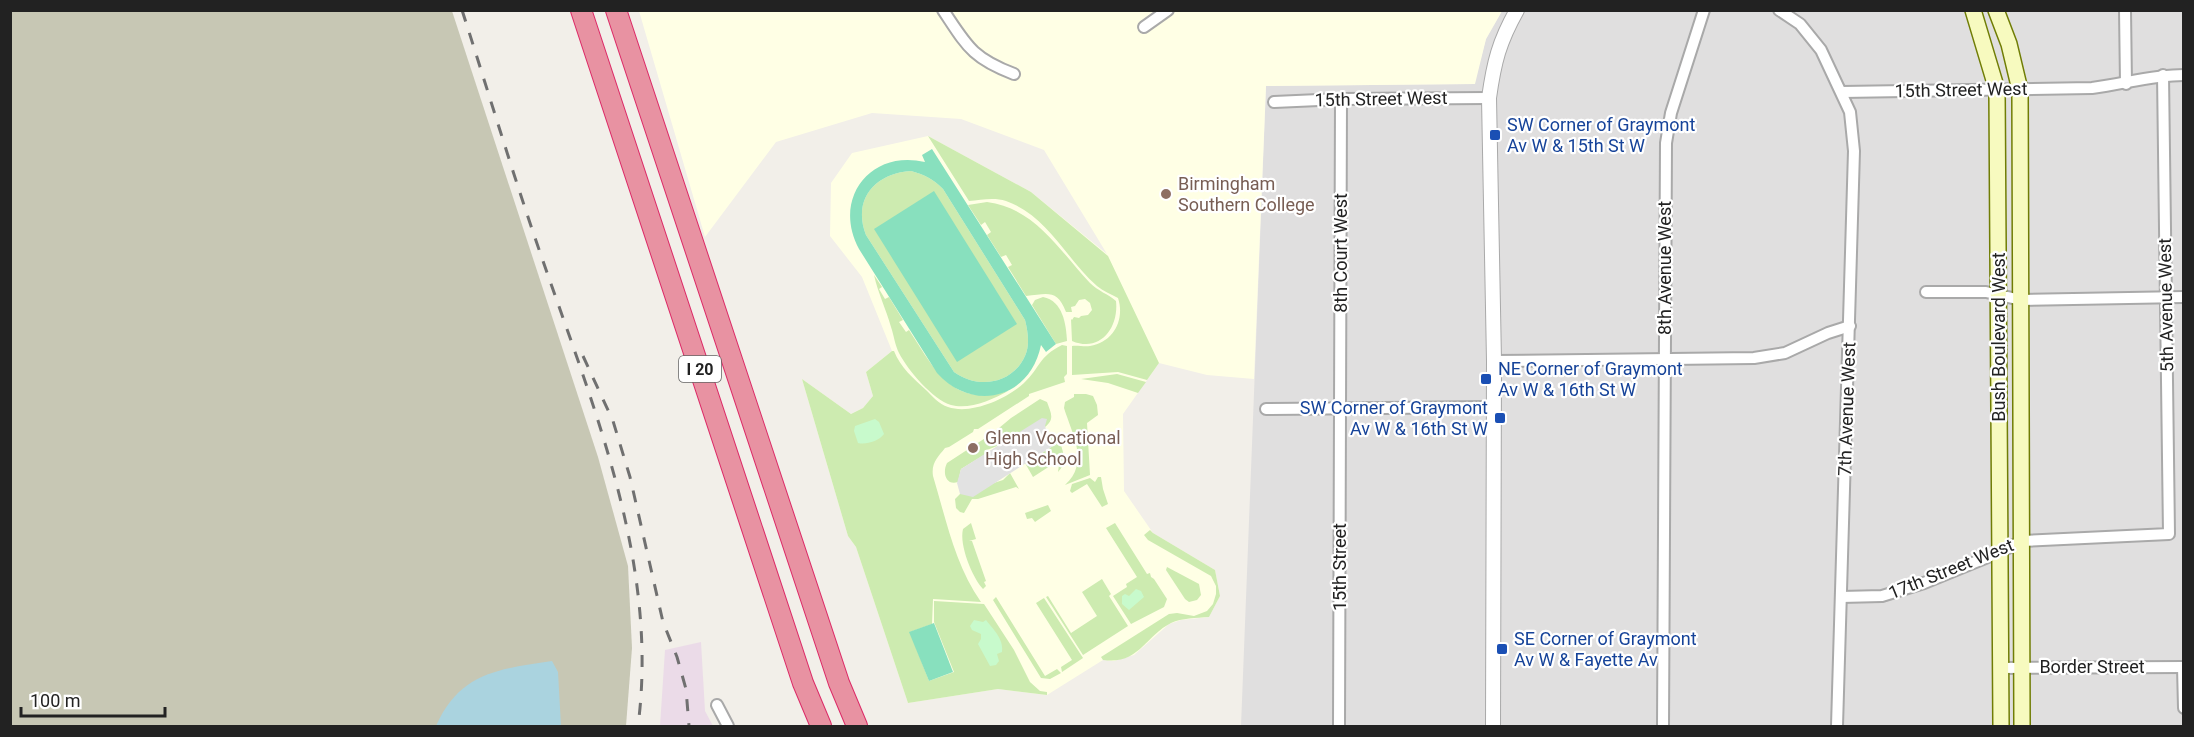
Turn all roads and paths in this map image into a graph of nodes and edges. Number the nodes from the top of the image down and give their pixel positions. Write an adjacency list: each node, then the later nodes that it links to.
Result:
1 (581, 10): 43 (highway, I 20)
2 (616, 10): 44 (highway, I 20)
3 (943, 10): 12 (street)
4 (1168, 10): 11 (street)
5 (1517, 10): 19 (street)
6 (1704, 10): 28 (street, 8th Avenue West)
7 (1779, 10): 18 (street)
8 (1973, 10): 16 (main road, Bush Boulevard West)
9 (1996, 10): 17 (main road, Bush Boulevard West)
10 (2125, 10): 15 (street)
11 (1144, 27)
12 (1014, 74)
13 (2163, 75): 14 (street, 15th Street West); 15 (street, 15th Street West); 24 (street, 5th Avenue West)
14 (2184, 75)
15 (2126, 84): 17 (street, 15th Street West)
16 (1997, 90): 17 (street, 15th Street West); 18 (street, 15th Street West); 23 (main road, Bush Boulevard West)
17 (2020, 90): 26 (main road, Bush Boulevard West)
18 (1842, 92): 27 (street, 7th Avenue West)
19 (1489, 98): 20 (street, 15th Street West); 29 (street)
20 (1341, 99): 21 (street, 15th Street West); 31 (street, 8th Court West)
21 (1274, 102)
22 (1926, 292): 23 (street)
23 (1999, 295): 26 (street); 35 (main road, Bush Boulevard West)
24 (2166, 297): 25 (street); 26 (street); 33 (street, 5th Avenue West)
25 (2184, 297)
26 (2021, 300): 34 (main road, Bush Boulevard West)
27 (1850, 326): 28 (street); 36 (street, 7th Avenue West)
28 (1665, 359): 29 (street); 47 (street, 8th Avenue West)
29 (1494, 361): 30 (street)
30 (1494, 406): 31 (street); 46 (street)
31 (1340, 408): 32 (street); 45 (street, 15th Street)
32 (1266, 409)
33 (2169, 534): 34 (street, 17th Street West)
34 (2022, 541): 35 (street, 17th Street West); 39 (main road, Bush Boulevard West)
35 (2000, 552): 36 (street, 17th Street West); 38 (main road, Bush Boulevard West)
36 (1841, 597): 48 (street, 7th Avenue West)
37 (2183, 667): 39 (street, Border Street); 41 (street)
38 (2000, 668): 39 (street, Border Street); 49 (main road, Bush Boulevard West)
39 (2022, 668): 50 (main road, Bush Boulevard West)
40 (717, 705): 42 (street)
41 (2184, 708)
42 (728, 726)
43 (821, 726)
44 (857, 726)
45 (1339, 726)
46 (1493, 726)
47 (1663, 726)
48 (1838, 726)
49 (2001, 726)
50 (2022, 726)

